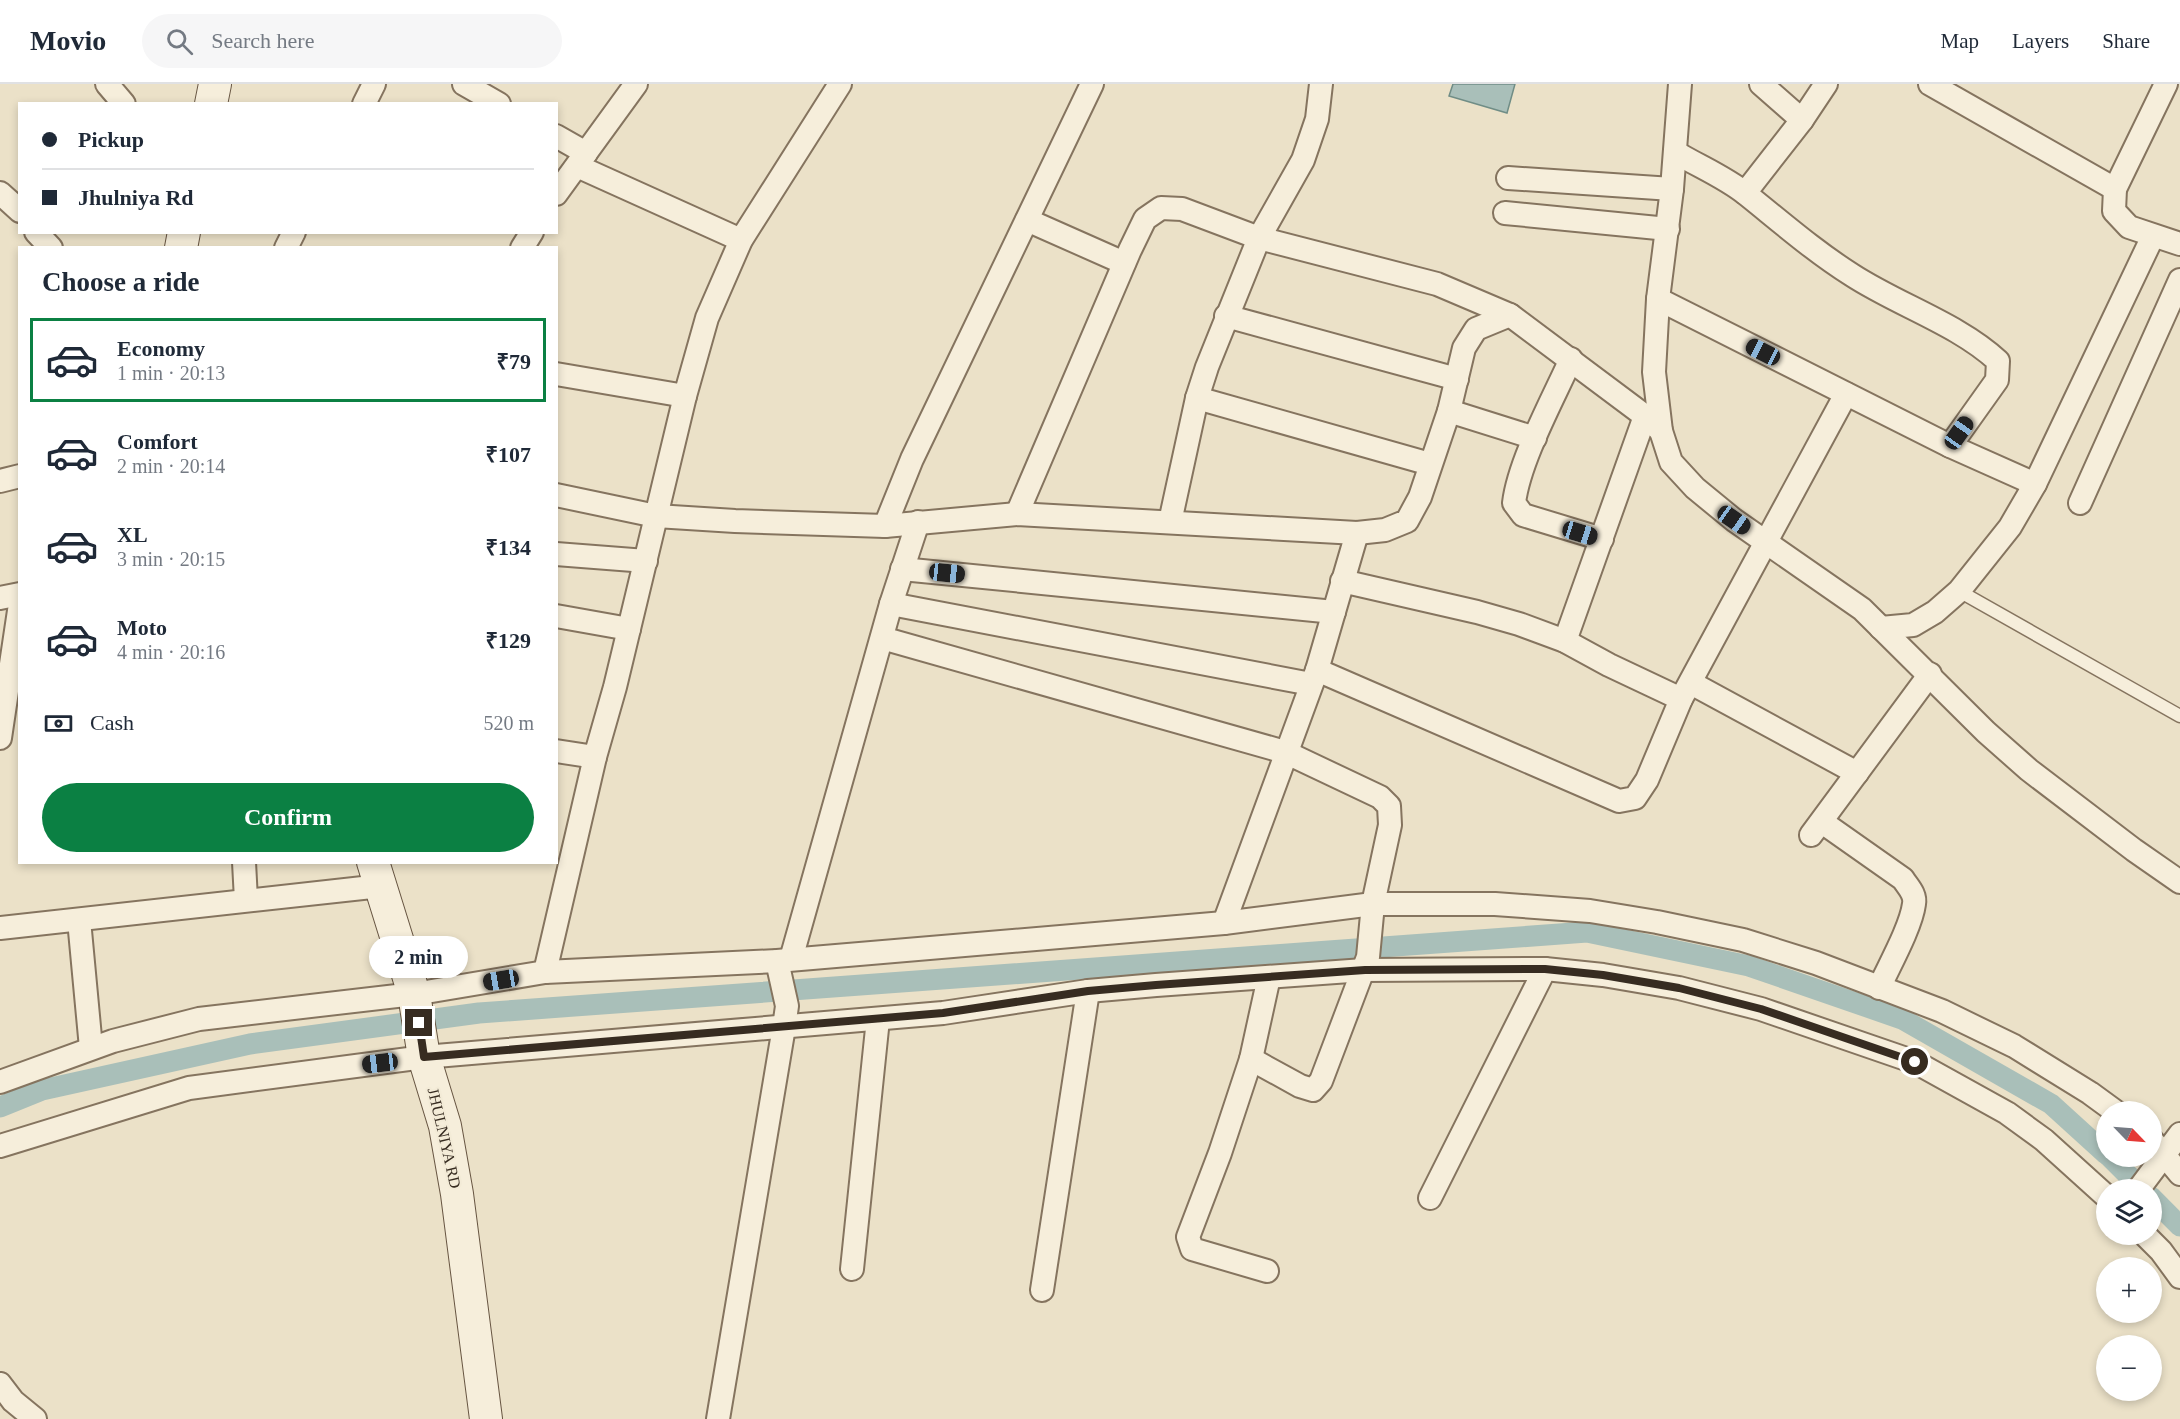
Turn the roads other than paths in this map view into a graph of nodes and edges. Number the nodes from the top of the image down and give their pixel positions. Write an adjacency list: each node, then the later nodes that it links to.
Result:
1 (107, 84): 14 (street)
2 (215, 84): 15 (street)
3 (374, 84): 16 (street)
4 (464, 84): 17 (street)
5 (636, 84): 21 (street)
6 (840, 84): 35 (street)
7 (1092, 84): 30 (street)
8 (1321, 84): 34 (street)
9 (1680, 84): 20 (street)
10 (1761, 84): 18 (street)
11 (1826, 84): 18 (street)
12 (1930, 84): 24 (street)
13 (2166, 84): 24 (street)
14 (122, 102)
15 (211, 102)
16 (365, 102)
17 (496, 102)
18 (1802, 120): 27 (street)
19 (558, 138): 21 (street)
20 (1675, 152): 23 (street); 27 (street)
21 (582, 159): 25 (street); 35 (street)
22 (1508, 178): 23 (street)
23 (1672, 189): 31 (street)
24 (2115, 189): 33 (street)
25 (558, 191)
26 (0, 193): 28 (street)
27 (1745, 193): 52 (street)
28 (18, 209)
29 (1505, 213): 31 (street)
30 (1027, 220): 38 (street); 63 (street)
31 (1668, 230): 40 (street)
32 (38, 234): 37 (street)
33 (2154, 236): 36 (street); 56 (street)
34 (1259, 238): 38 (street); 41 (street); 42 (street)
35 (741, 240): 47 (street)
36 (2180, 244)
37 (49, 246)
38 (1124, 263): 59 (street)
39 (2180, 280): 58 (street)
40 (1658, 299): 46 (street); 50 (street)
41 (1510, 315): 43 (street); 45 (street)
42 (1226, 316): 45 (street); 48 (street)
43 (1570, 359): 50 (street); 51 (street)
44 (558, 374): 47 (street)
45 (1457, 379): 49 (street)
46 (1846, 394): 52 (street); 66 (street)
47 (685, 396): 60 (street)
48 (1197, 398): 53 (street); 62 (street)
49 (1449, 411): 51 (street); 53 (street)
50 (1653, 424): 65 (street); 66 (street)
51 (1535, 438): 65 (street)
52 (1950, 446): 56 (street)
53 (1430, 464): 64 (street)
54 (18, 476): 55 (street)
55 (0, 481)
56 (2035, 484): 71 (street)
57 (558, 495): 60 (street)
58 (2080, 503)
59 (1017, 514): 61 (street); 62 (street)
60 (656, 516): 63 (street); 68 (street)
61 (918, 522): 63 (street); 69 (street)
62 (1170, 522): 64 (street)
63 (885, 526)
64 (1357, 533): 70 (street)
65 (1602, 539): 81 (street)
66 (1766, 542): 78 (street); 84 (street)
67 (558, 554): 68 (street)
68 (646, 561): 79 (street)
69 (902, 569): 74 (street); 75 (street)
70 (1341, 581): 75 (street); 81 (street)
71 (1959, 591): 78 (street); 85 (lane)
72 (18, 594): 73 (street)
73 (0, 598)
74 (891, 604): 80 (street); 83 (street)
75 (1334, 612): 83 (street)
76 (558, 616): 79 (street)
77 (18, 617): 86 (street)
78 (1881, 628): 82 (street)
79 (628, 629): 89 (street)
80 (882, 638): 88 (street); 100 (street)
81 (1565, 641): 84 (street)
82 (1930, 674): 90 (street); 93 (street)
83 (1314, 677): 84 (street); 88 (street)
84 (1686, 691): 90 (street)
85 (2180, 716)
86 (0, 738)
87 (558, 751): 89 (street)
88 (1285, 752): 95 (street); 97 (street)
89 (595, 757): 102 (street)
90 (1857, 773): 104 (street)
91 (244, 864): 94 (street)
92 (377, 874): 94 (street); 108 (street, JHULNIYA RD)
93 (2180, 882)
94 (246, 900): 96 (street)
95 (1373, 912): 97 (street); 99 (street); 104 (street)
96 (79, 920): 98 (street); 109 (street)
97 (1224, 922): 100 (street)
98 (0, 928)
99 (1366, 963): 101 (street); 103 (street); 110 (street)
100 (783, 966): 102 (street); 106 (street)
101 (1545, 969): 118 (street); 119 (street)
102 (545, 972): 108 (street)
103 (1269, 977): 105 (street); 110 (street)
104 (1879, 988): 112 (street)
105 (1088, 991): 107 (street); 124 (street)
106 (785, 1017): 107 (street); 108 (street); 128 (street)
107 (878, 1019): 121 (street)
108 (419, 1024): 109 (street); 114 (street); 127 (street, JHULNIYA RD)
109 (91, 1048): 111 (street)
110 (1251, 1059): 122 (street)
111 (0, 1082)
112 (2101, 1101)
113 (2180, 1134): 115 (street)
114 (0, 1146)
115 (2162, 1153)
116 (2157, 1167): 117 (street)
117 (2180, 1174)
118 (2096, 1187)
119 (1430, 1198)
120 (2155, 1245): 123 (street)
121 (852, 1269)
122 (1267, 1271)
123 (2180, 1277)
124 (1042, 1290)
125 (0, 1384): 126 (street)
126 (35, 1419)
127 (486, 1419)
128 (718, 1419)

